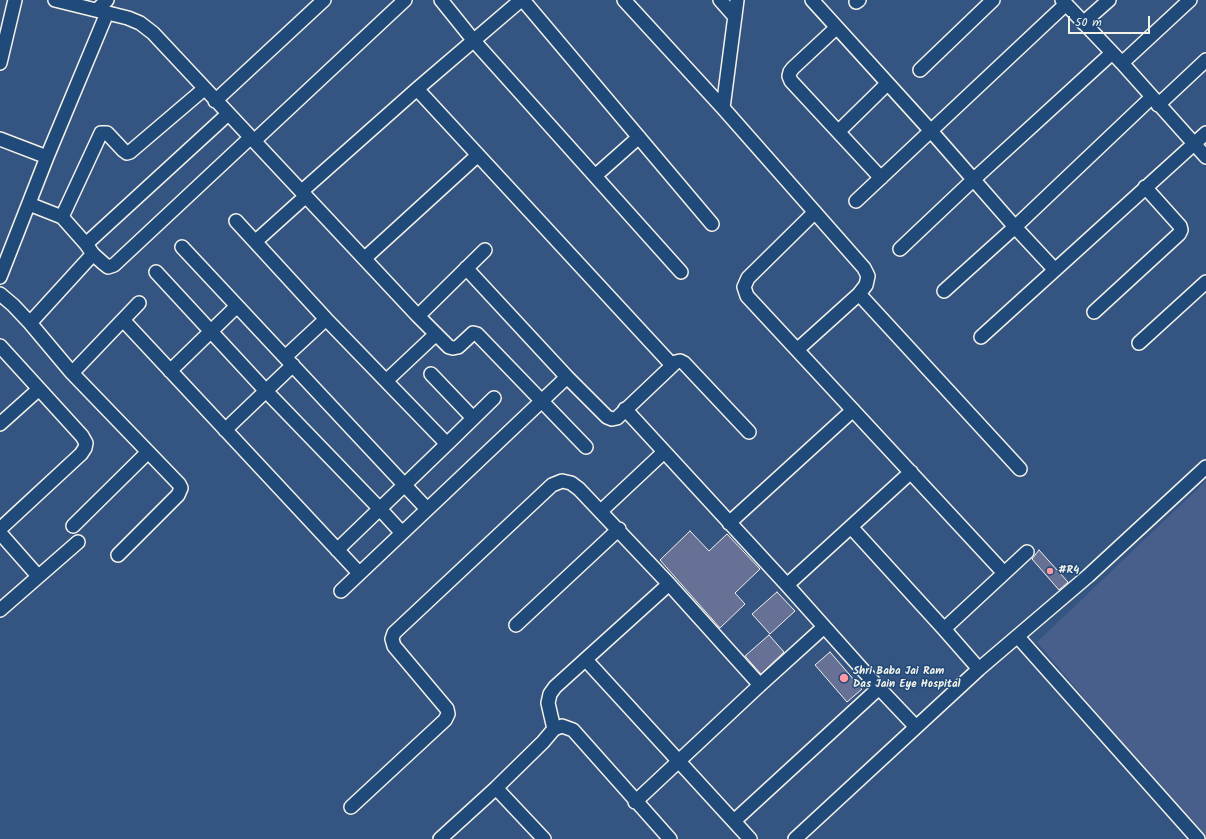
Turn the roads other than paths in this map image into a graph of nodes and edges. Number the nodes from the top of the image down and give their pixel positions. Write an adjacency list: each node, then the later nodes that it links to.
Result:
1 (16, 0): 22 (street)
2 (55, 0): 15 (street)
3 (324, 0): 28 (street)
4 (405, 0): 37 (street)
5 (442, 0): 19 (street)
6 (522, 0): 19 (street); 35 (street)
7 (720, 0): 16 (street)
8 (737, 0): 16 (street)
9 (812, 0): 18 (street)
10 (993, 0): 24 (street)
11 (1109, 0): 17 (street)
12 (1190, 0): 23 (street)
13 (629, 2): 30 (street)
14 (1064, 2): 17 (street); 33 (street)
15 (103, 7): 26 (street); 40 (street)
16 (735, 17): 30 (street)
17 (1083, 23): 20 (street)
18 (836, 28): 25 (street); 32 (street)
19 (474, 41): 27 (street); 42 (street)
20 (1112, 53): 23 (street); 44 (street)
21 (1206, 60): 29 (street)
22 (0, 63)
23 (1122, 63): 29 (street)
24 (920, 70)
25 (887, 84): 32 (street); 33 (street)
26 (204, 89): 28 (street); 50 (street)
27 (417, 89): 39 (street); 46 (street)
28 (215, 100): 31 (street)
29 (1155, 101): 38 (street); 53 (street)
30 (723, 108): 49 (street)
31 (228, 114): 37 (street); 56 (street)
32 (839, 131): 43 (street)
33 (931, 131): 43 (street); 44 (street)
34 (1206, 134): 38 (street)
35 (639, 137): 42 (street); 52 (street)
36 (0, 139): 40 (street)
37 (252, 139): 46 (street); 56 (street)
38 (1194, 144): 41 (street); 45 (street)
39 (478, 155): 59 (street); 83 (street)
40 (47, 157): 48 (street)
41 (1206, 157)
42 (595, 176): 63 (street)
43 (881, 178): 47 (street)
44 (973, 180): 53 (street); 57 (street)
45 (1145, 187): 61 (street); 71 (street)
46 (304, 194): 54 (street); 59 (street)
47 (856, 201)
48 (29, 204): 50 (street); 64 (street)
49 (815, 212): 68 (street); 81 (street)
50 (62, 217): 56 (street)
51 (236, 220): 54 (street)
52 (712, 224)
53 (1015, 227): 61 (street); 66 (street)
54 (256, 242): 73 (street)
55 (182, 247): 70 (street)
56 (89, 249): 75 (street)
57 (900, 249)
58 (486, 250): 60 (street)
59 (366, 258): 72 (street)
60 (466, 268): 72 (street); 87 (street)
61 (1055, 270): 78 (street)
62 (156, 272): 76 (street)
63 (681, 272)
64 (0, 277)
65 (1206, 282): 79 (street)
66 (944, 291)
67 (0, 294): 75 (street)
68 (860, 294): 81 (street); 103 (street)
69 (139, 303): 74 (street)
70 (237, 306): 76 (street); 82 (street)
71 (1094, 312)
72 (418, 316): 77 (street)
73 (326, 319): 82 (street); 88 (street)
74 (123, 320): 84 (street); 85 (street)
75 (30, 323): 85 (street)
76 (211, 331): 84 (street); 90 (street)
77 (436, 334): 88 (street); 92 (street)
78 (981, 337)
79 (1139, 343)
80 (0, 346): 89 (street)
81 (798, 349): 94 (street)
82 (289, 361): 90 (street); 106 (street)
83 (672, 365): 93 (street); 98 (street)
84 (170, 371): 97 (street)
85 (72, 373): 101 (street)
86 (431, 374): 95 (street)
87 (567, 377): 92 (street); 93 (street)
88 (386, 381): 99 (street)
89 (40, 389): 96 (street); 113 (street)
90 (266, 391): 97 (street); 107 (street)
91 (494, 398): 95 (street)
92 (542, 401): 100 (street); 108 (street)
93 (625, 410): 102 (street)
94 (853, 410): 104 (street); 110 (street)
95 (473, 418): 99 (street)
96 (0, 424)
97 (225, 430): 118 (street)
98 (750, 432)
99 (447, 444): 106 (street)
100 (586, 447)
101 (148, 452): 111 (street); 120 (street)
102 (664, 452): 109 (street); 110 (street)
103 (1020, 469)
104 (911, 472): 112 (street); 122 (street)
105 (1204, 472): 131 (street)
106 (405, 485): 107 (street); 108 (street)
107 (380, 509): 115 (street); 118 (street)
108 (427, 509): 115 (street)
109 (601, 511): 114 (street); 141 (street)
110 (729, 523): 125 (street)
111 (73, 526)
112 (851, 527): 125 (street); 130 (street)
113 (0, 529)
114 (619, 529): 124 (street); 128 (street)
115 (402, 533): 121 (street)
116 (0, 534): 123 (street)
117 (78, 542): 123 (street)
118 (337, 550): 121 (street)
119 (1027, 552): 122 (street)
120 (118, 554)
121 (360, 573): 126 (street)
122 (1004, 573): 130 (street)
123 (38, 576): 127 (street)
124 (669, 584): 132 (street); 134 (street)
125 (787, 585): 129 (street)
126 (341, 591)
127 (0, 610)
128 (516, 625)
129 (824, 627): 134 (street); 135 (street)
130 (944, 629): 133 (street)
131 (1018, 637): 133 (street); 148 (street)
132 (586, 660): 137 (street); 138 (street)
133 (979, 669): 136 (street)
134 (760, 685): 138 (street)
135 (879, 688): 136 (street); 142 (street)
136 (916, 727): 147 (street)
137 (554, 729): 139 (street); 140 (street)
138 (678, 762): 140 (street); 142 (street)
139 (496, 788): 143 (street); 144 (street)
140 (636, 802): 145 (street)
141 (351, 807)
142 (734, 821): 146 (street)
143 (440, 839)
144 (544, 839)
145 (670, 839)
146 (750, 839)
147 (794, 839)
148 (1198, 839)

